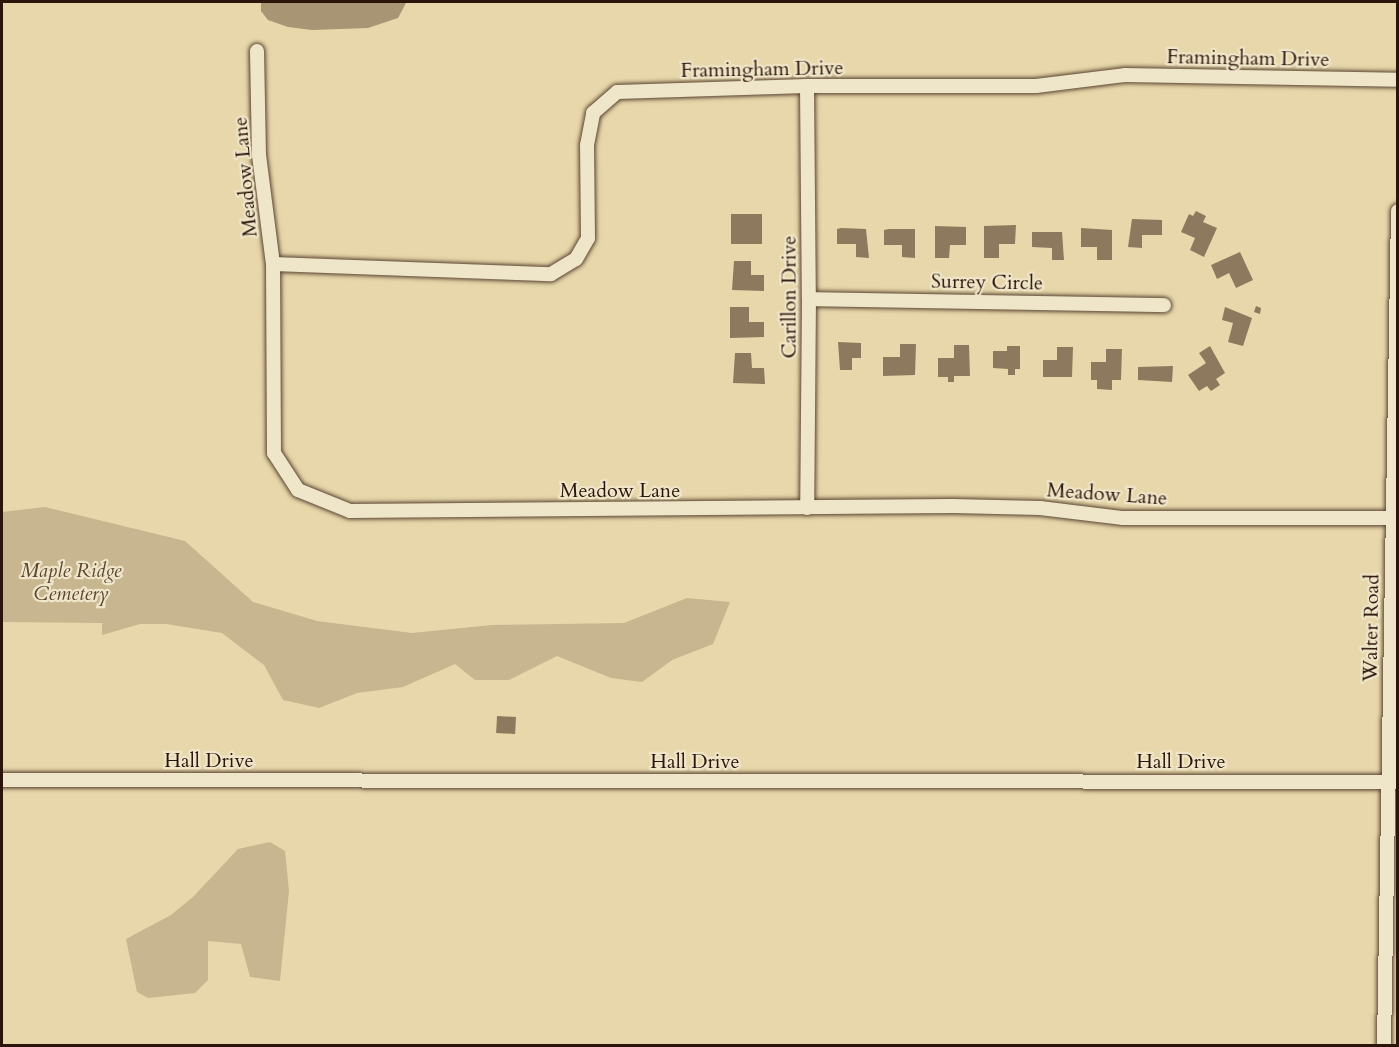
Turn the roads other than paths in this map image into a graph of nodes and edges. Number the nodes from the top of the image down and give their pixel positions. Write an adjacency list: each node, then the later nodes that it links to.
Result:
1 (257, 51): 5 (street, Meadow Lane)
2 (1398, 80): 3 (street, Framingham Drive)
3 (807, 86): 5 (street, Framingham Drive); 7 (street, Carillon Drive)
4 (1398, 211): 6 (street, Walter Road)
5 (273, 264): 10 (street, Meadow Lane)
6 (1397, 267): 9 (street, Walter Road)
7 (809, 299): 8 (street, Surrey Circle); 10 (street, Carillon Drive)
8 (1164, 305)
9 (1395, 497): 11 (street, Walter Road)
10 (807, 508): 11 (street, Meadow Lane)
11 (1392, 518): 13 (street, Walter Road)
12 (2, 780): 13 (street, Hall Drive)
13 (1393, 781): 14 (street, Walter Road)
14 (1384, 1046)

